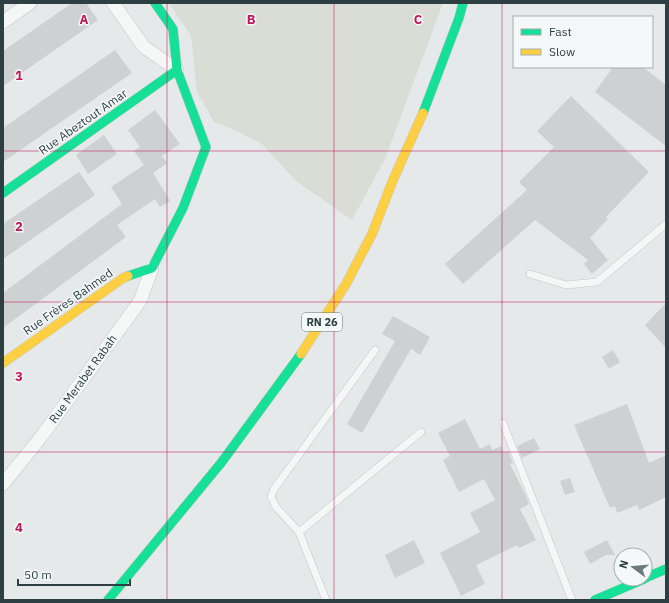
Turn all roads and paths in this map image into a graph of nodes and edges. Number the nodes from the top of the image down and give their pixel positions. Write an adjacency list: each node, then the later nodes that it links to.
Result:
1 (30, 3): 5 (street)
2 (155, 3): 6 (main road)
3 (463, 3): 20 (main road, RN 26)
4 (119, 5): 6 (street)
5 (3, 22)
6 (177, 70): 7 (main road, Rue Abeztout Amar); 9 (main road)
7 (3, 193)
8 (666, 224): 10 (lane)
9 (152, 268): 12 (main road, Rue Frères Bahmed); 15 (street, Rue Merabet Rabah)
10 (530, 274)
11 (375, 350): 16 (lane)
12 (3, 363)
13 (503, 423): 22 (lane)
14 (421, 432): 16 (lane)
15 (3, 484)
16 (299, 532): 21 (lane)
17 (666, 570): 18 (main road)
18 (653, 575)
19 (625, 587): 23 (main road)
20 (108, 600)
21 (326, 600)
22 (572, 600)
23 (595, 600)

